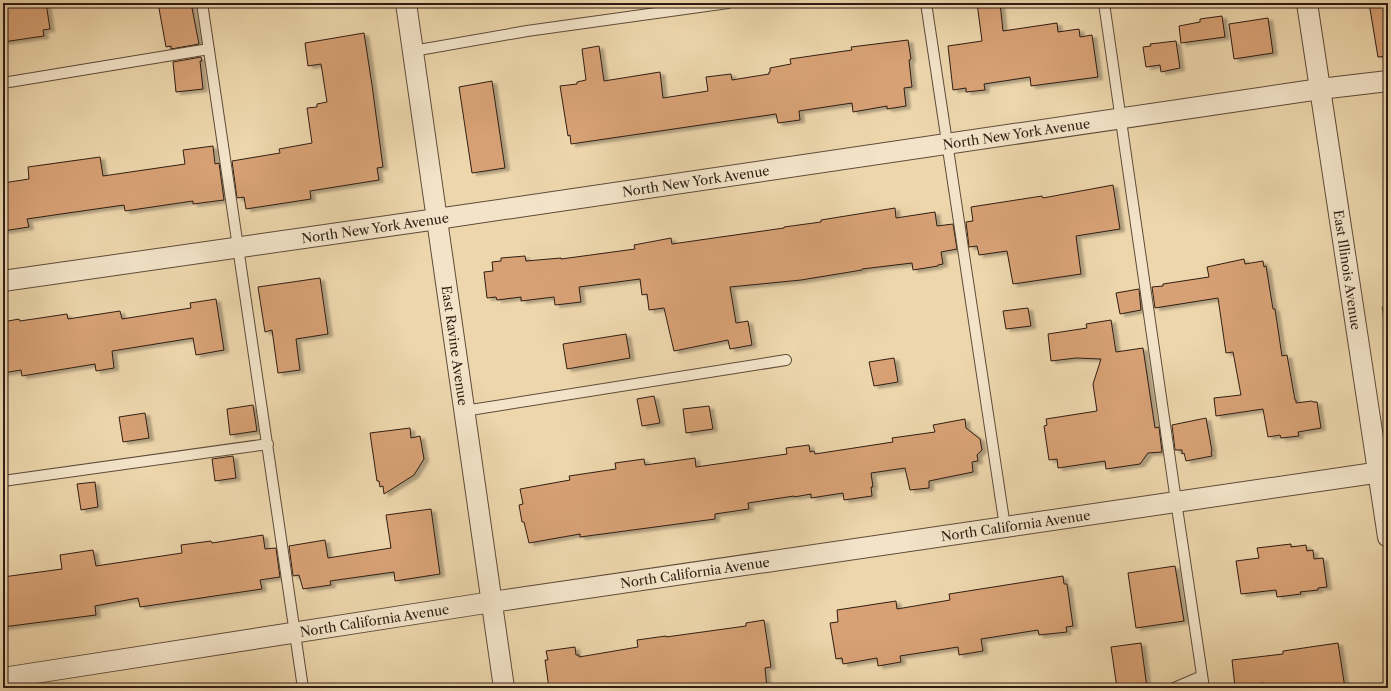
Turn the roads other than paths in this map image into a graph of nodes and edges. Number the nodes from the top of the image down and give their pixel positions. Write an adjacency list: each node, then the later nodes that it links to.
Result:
1 (202, 3): 7 (lane)
2 (406, 3): 8 (street, East Ravine Avenue)
3 (728, 3): 8 (lane)
4 (926, 3): 13 (lane)
5 (1104, 3): 12 (lane)
6 (1308, 3): 11 (street, East Illinois Avenue)
7 (209, 49): 10 (lane); 15 (lane)
8 (413, 51): 14 (street, East Ravine Avenue)
9 (1388, 81): 11 (street, North New York Avenue)
10 (3, 83)
11 (1320, 89): 12 (street, North New York Avenue); 20 (street, East Illinois Avenue)
12 (1121, 119): 13 (street, North New York Avenue); 22 (lane)
13 (948, 144): 14 (street, North New York Avenue); 23 (lane)
14 (437, 219): 15 (street, North New York Avenue); 18 (street, East Ravine Avenue)
15 (239, 248): 16 (street, North New York Avenue); 19 (lane)
16 (3, 281)
17 (786, 360): 18 (lane)
18 (464, 411): 25 (street, East Ravine Avenue)
19 (268, 444): 21 (lane); 26 (lane)
20 (1383, 471): 22 (street, North California Avenue); 24 (street, East Illinois Avenue)
21 (3, 481)
22 (1176, 501): 23 (street, North California Avenue); 27 (lane)
23 (1005, 527): 25 (street, North California Avenue)
24 (1388, 537)
25 (492, 602): 26 (street, North California Avenue); 30 (street, East Ravine Avenue)
26 (296, 632): 28 (street, North California Avenue); 29 (lane)
27 (1202, 676): 31 (lane); 32 (lane)
28 (3, 678)
29 (303, 688)
30 (504, 688)
31 (1174, 688)
32 (1204, 688)

